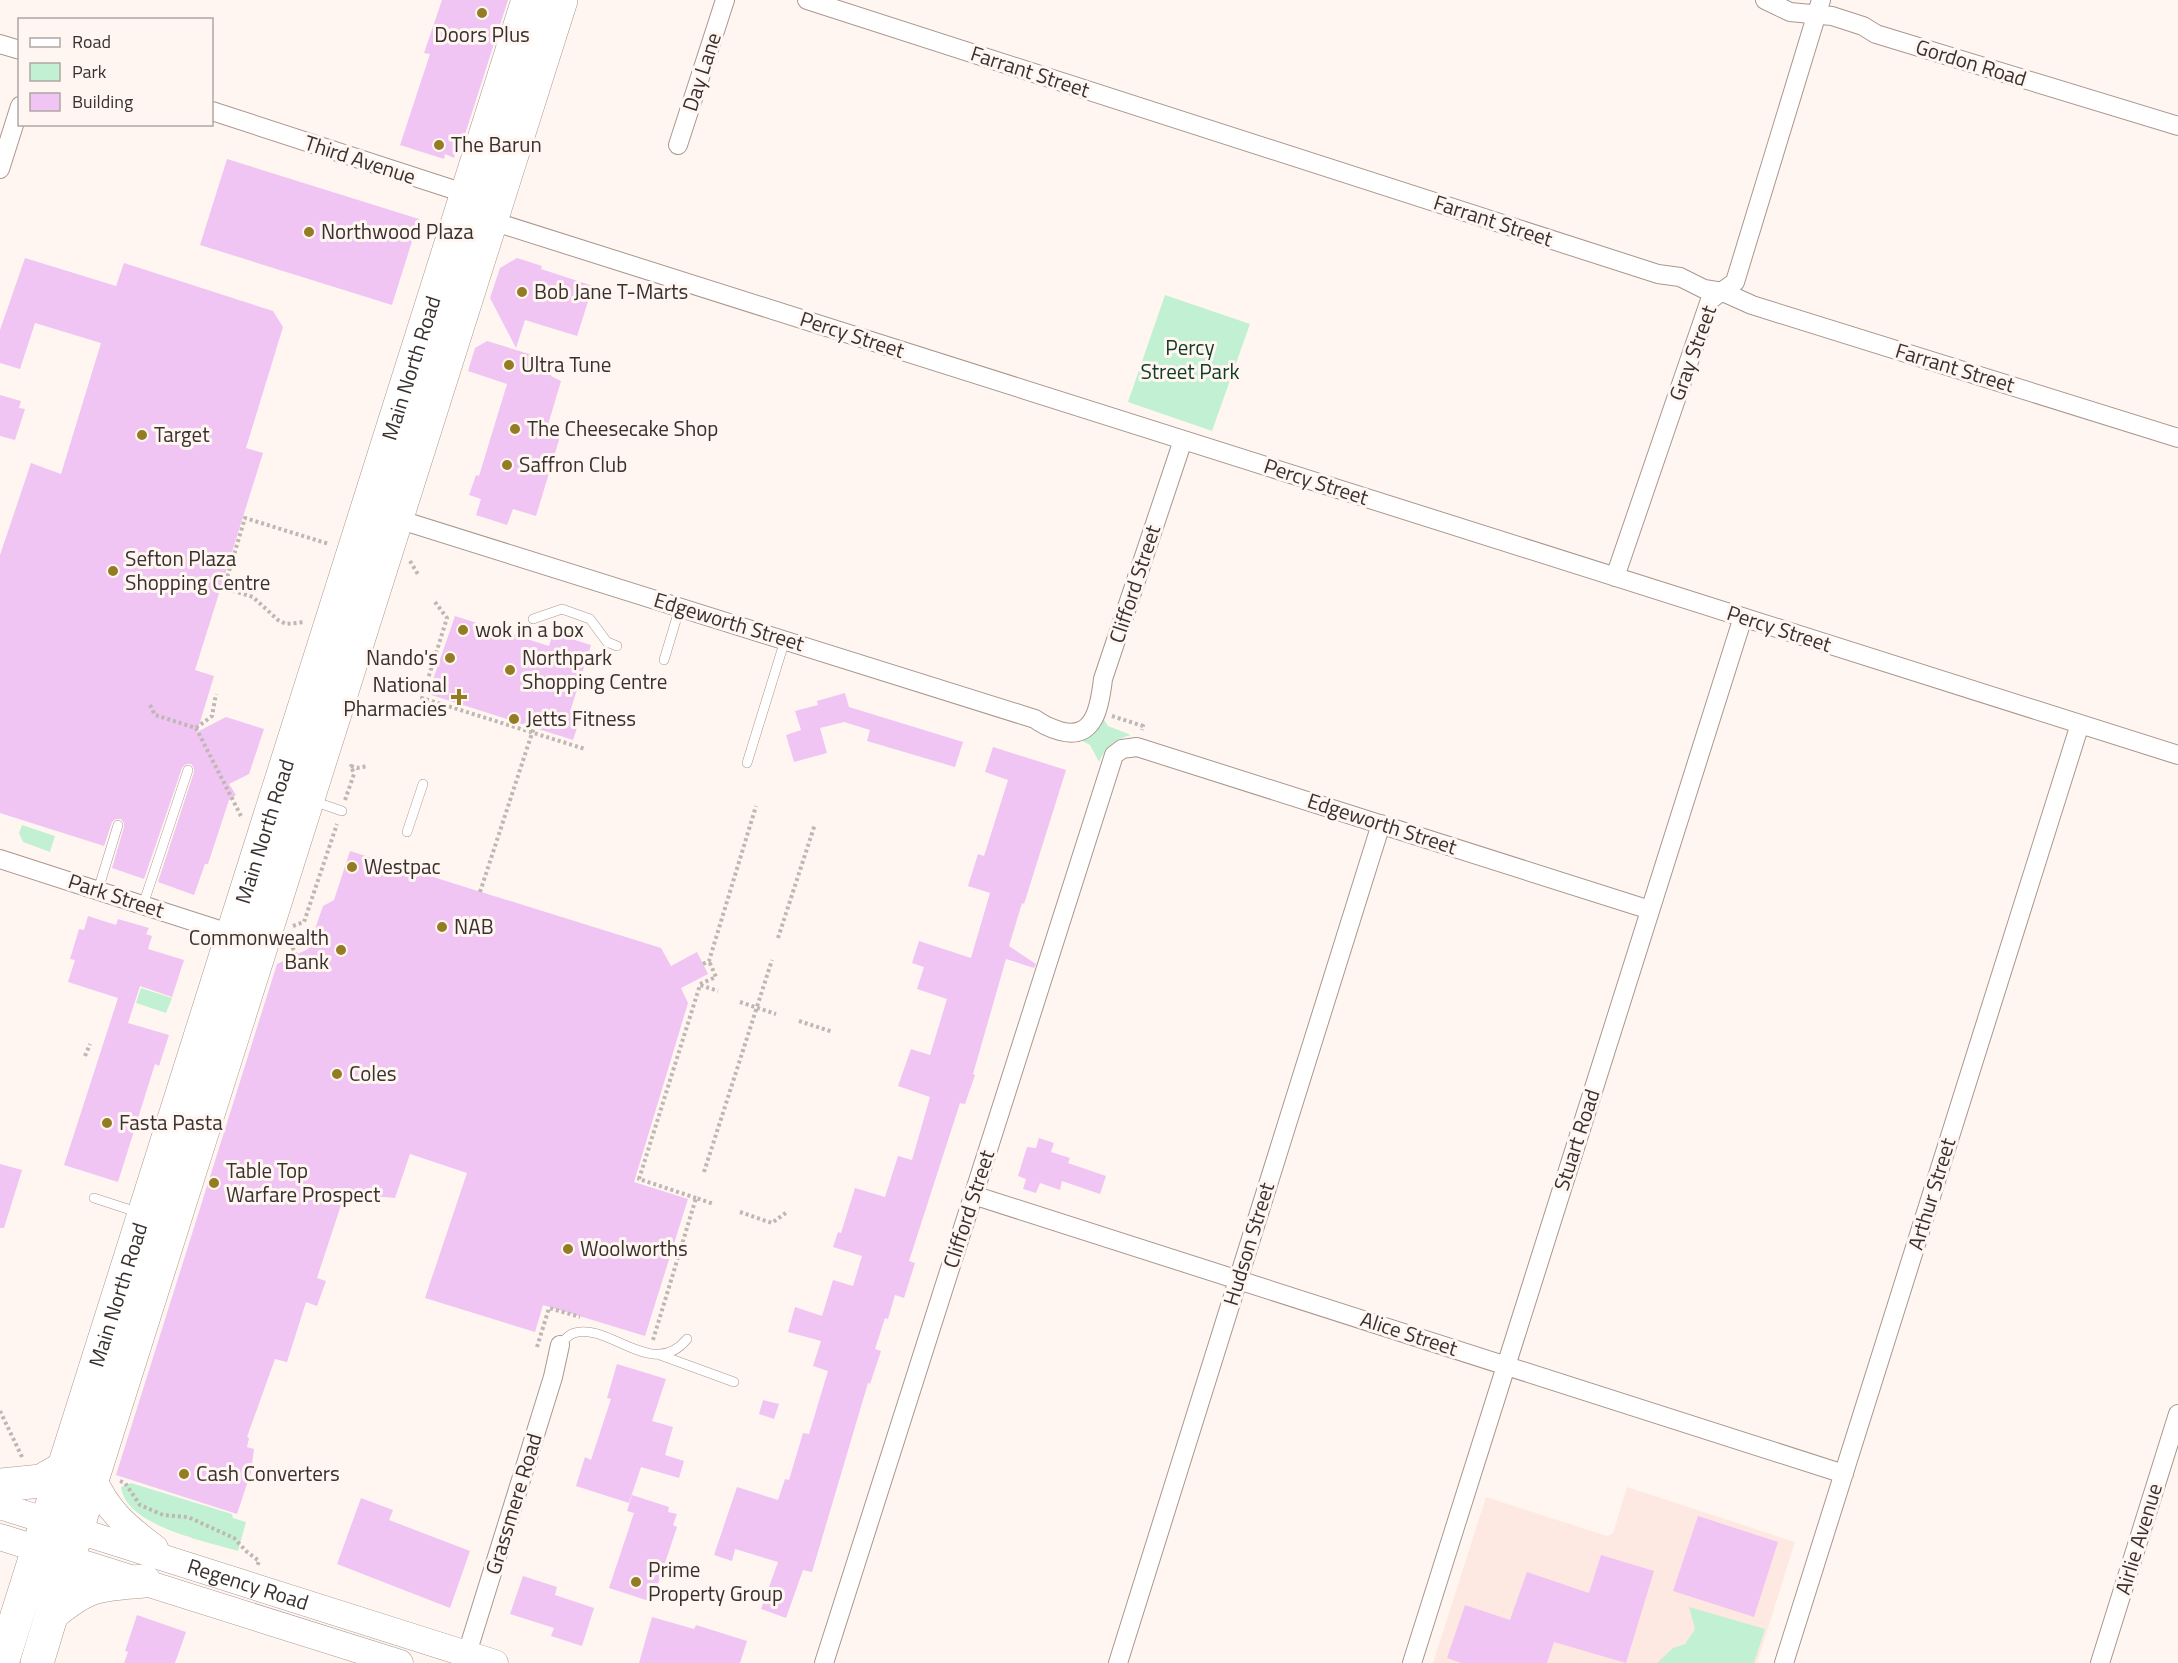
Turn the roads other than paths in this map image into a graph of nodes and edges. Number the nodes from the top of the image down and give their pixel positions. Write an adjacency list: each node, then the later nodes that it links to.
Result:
1 (528, 0): 15 (highway, Main North Road)
2 (561, 0): 14 (highway, Main North Road)
3 (725, 0): 12 (street, Day Lane)
4 (807, 0): 18 (street, Farrant Street)
5 (1765, 0): 6 (street, Gordon Road)
6 (1819, 8): 11 (street, Gordon Road); 18 (street, Gray Street)
7 (0, 44): 8 (street)
8 (18, 49)
9 (18, 111): 13 (street)
10 (213, 111): 15 (street, Third Avenue)
11 (2178, 126)
12 (678, 145)
13 (0, 169)
14 (507, 172): 15 (street); 16 (highway, Main North Road)
15 (467, 194): 17 (highway, Main North Road)
16 (492, 221): 17 (street); 20 (street, Percy Street); 21 (highway, Main North Road)
17 (454, 235): 21 (highway, Main North Road)
18 (1723, 292): 19 (street, Farrant Street); 22 (street, Gray Street)
19 (2178, 438)
20 (1183, 440): 22 (street, Percy Street); 30 (street, Clifford Street)
21 (382, 514): 23 (street, Edgeworth Street); 36 (highway, Main North Road); 45 (highway, Main North Road)
22 (1615, 577): 24 (street, Percy Street)
23 (680, 607): 26 (street, Edgeworth Street); 28 (lane)
24 (1743, 617): 29 (street, Percy Street); 44 (street, Stuart Road)
25 (533, 619): 27 (lane)
26 (785, 640): 30 (street, Edgeworth Street); 33 (lane)
27 (618, 646)
28 (664, 660)
29 (2080, 724): 32 (street, Percy Street); 57 (street, Arthur Street)
30 (1088, 727)
31 (1114, 755): 38 (street, Edgeworth Street); 46 (street, Clifford Street)
32 (2178, 755)
33 (747, 763)
34 (188, 770): 43 (lane)
35 (423, 784): 40 (lane)
36 (308, 800): 37 (lane); 59 (highway, Main North Road)
37 (342, 811)
38 (1381, 824): 44 (street, Edgeworth Street); 49 (street, Hudson Street)
39 (118, 825): 42 (lane)
40 (407, 832)
41 (0, 858): 42 (street, Park Street)
42 (98, 890): 43 (street, Park Street)
43 (144, 905): 45 (street, Park Street)
44 (1650, 909): 53 (street, Stuart Road)
45 (232, 934): 48 (highway, Main North Road)
46 (973, 1195): 49 (street, Alice Street); 73 (street, Clifford Street)
47 (94, 1198): 48 (lane)
48 (143, 1214): 56 (highway, Main North Road)
49 (1238, 1280): 53 (street, Alice Street); 74 (street, Hudson Street)
50 (687, 1339): 52 (lane)
51 (560, 1345): 52 (lane); 68 (street, Grassmere Road)
52 (659, 1355): 54 (lane)
53 (1506, 1366): 57 (street, Alice Street); 75 (street, Stuart Road)
54 (734, 1382)
55 (2178, 1414): 77 (street, Airlie Avenue)
56 (62, 1469): 58 (highway); 61 (highway, Main North Road)
57 (1844, 1474): 76 (street, Arthur Street)
58 (12, 1476)
59 (102, 1477): 63 (highway, Main North Road); 64 (main road)
60 (0, 1506): 61 (main road, Regency Road)
61 (41, 1534): 62 (main road, Regency Road); 63 (main road, Regency Road); 70 (highway, Main North Road)
62 (0, 1537)
63 (73, 1544): 64 (main road, Regency Road); 65 (main road, Regency Road); 66 (highway, Main North Road)
64 (167, 1558): 67 (main road, Regency Road)
65 (144, 1581): 66 (highway); 69 (main road, Regency Road)
66 (52, 1614): 71 (highway, Main North Road)
67 (401, 1633): 68 (main road, Regency Road); 69 (street)
68 (466, 1659): 72 (main road, Regency Road)
69 (395, 1662)
70 (2, 1663)
71 (37, 1663)
72 (495, 1663)
73 (824, 1663)
74 (1118, 1663)
75 (1412, 1663)
76 (1784, 1663)
77 (2100, 1663)

